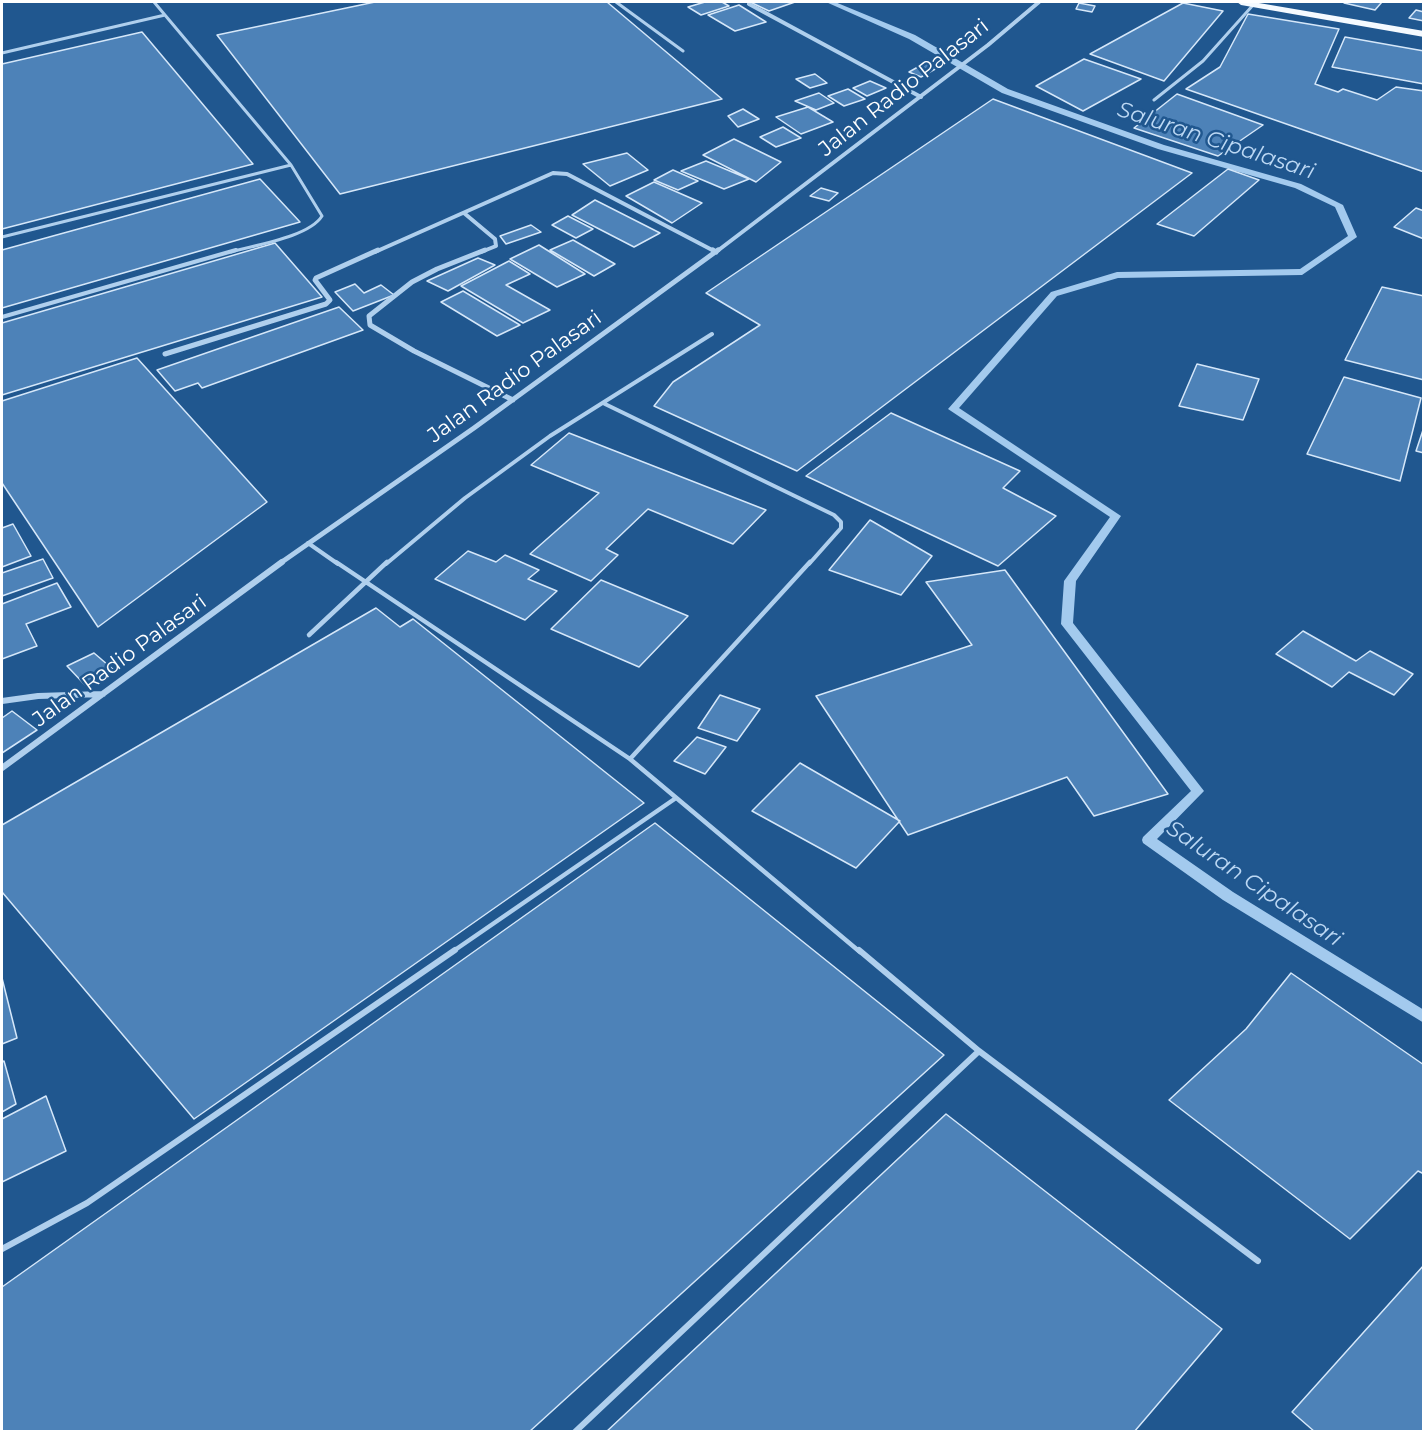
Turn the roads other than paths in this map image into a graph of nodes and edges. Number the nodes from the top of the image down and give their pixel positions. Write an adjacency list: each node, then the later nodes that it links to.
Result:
1 (154, 2): 7 (lane)
2 (616, 2): 9 (lane)
3 (1039, 2): 11 (street, Jalan Radio Palasari)
4 (1241, 2): 6 (main road)
5 (749, 4): 11 (street)
6 (1254, 4): 8 (main road); 12 (lane)
7 (165, 15): 10 (lane); 13 (lane)
8 (1424, 34)
9 (683, 51)
10 (2, 53)
11 (921, 97): 16 (street, Jalan Radio Palasari)
12 (1154, 100)
13 (291, 165): 15 (lane); 17 (lane)
14 (464, 213): 16 (street); 19 (street); 20 (street)
15 (2, 237)
16 (716, 252): 20 (street, Jalan Radio Palasari)
17 (2, 317)
18 (712, 334): 21 (lane)
19 (165, 354)
20 (513, 400): 22 (street, Jalan Radio Palasari)
21 (605, 404): 23 (lane); 27 (lane)
22 (308, 543): 23 (lane); 25 (street, Jalan Radio Palasari)
23 (364, 582): 24 (lane); 27 (lane)
24 (309, 635)
25 (103, 694): 26 (street); 28 (street, Jalan Radio Palasari)
26 (2, 701)
27 (630, 759): 29 (lane)
28 (2, 768)
29 (676, 798): 30 (lane); 31 (lane)
30 (979, 1051): 32 (lane); 33 (lane)
31 (2, 1249)
32 (1258, 1261)
33 (575, 1431)

